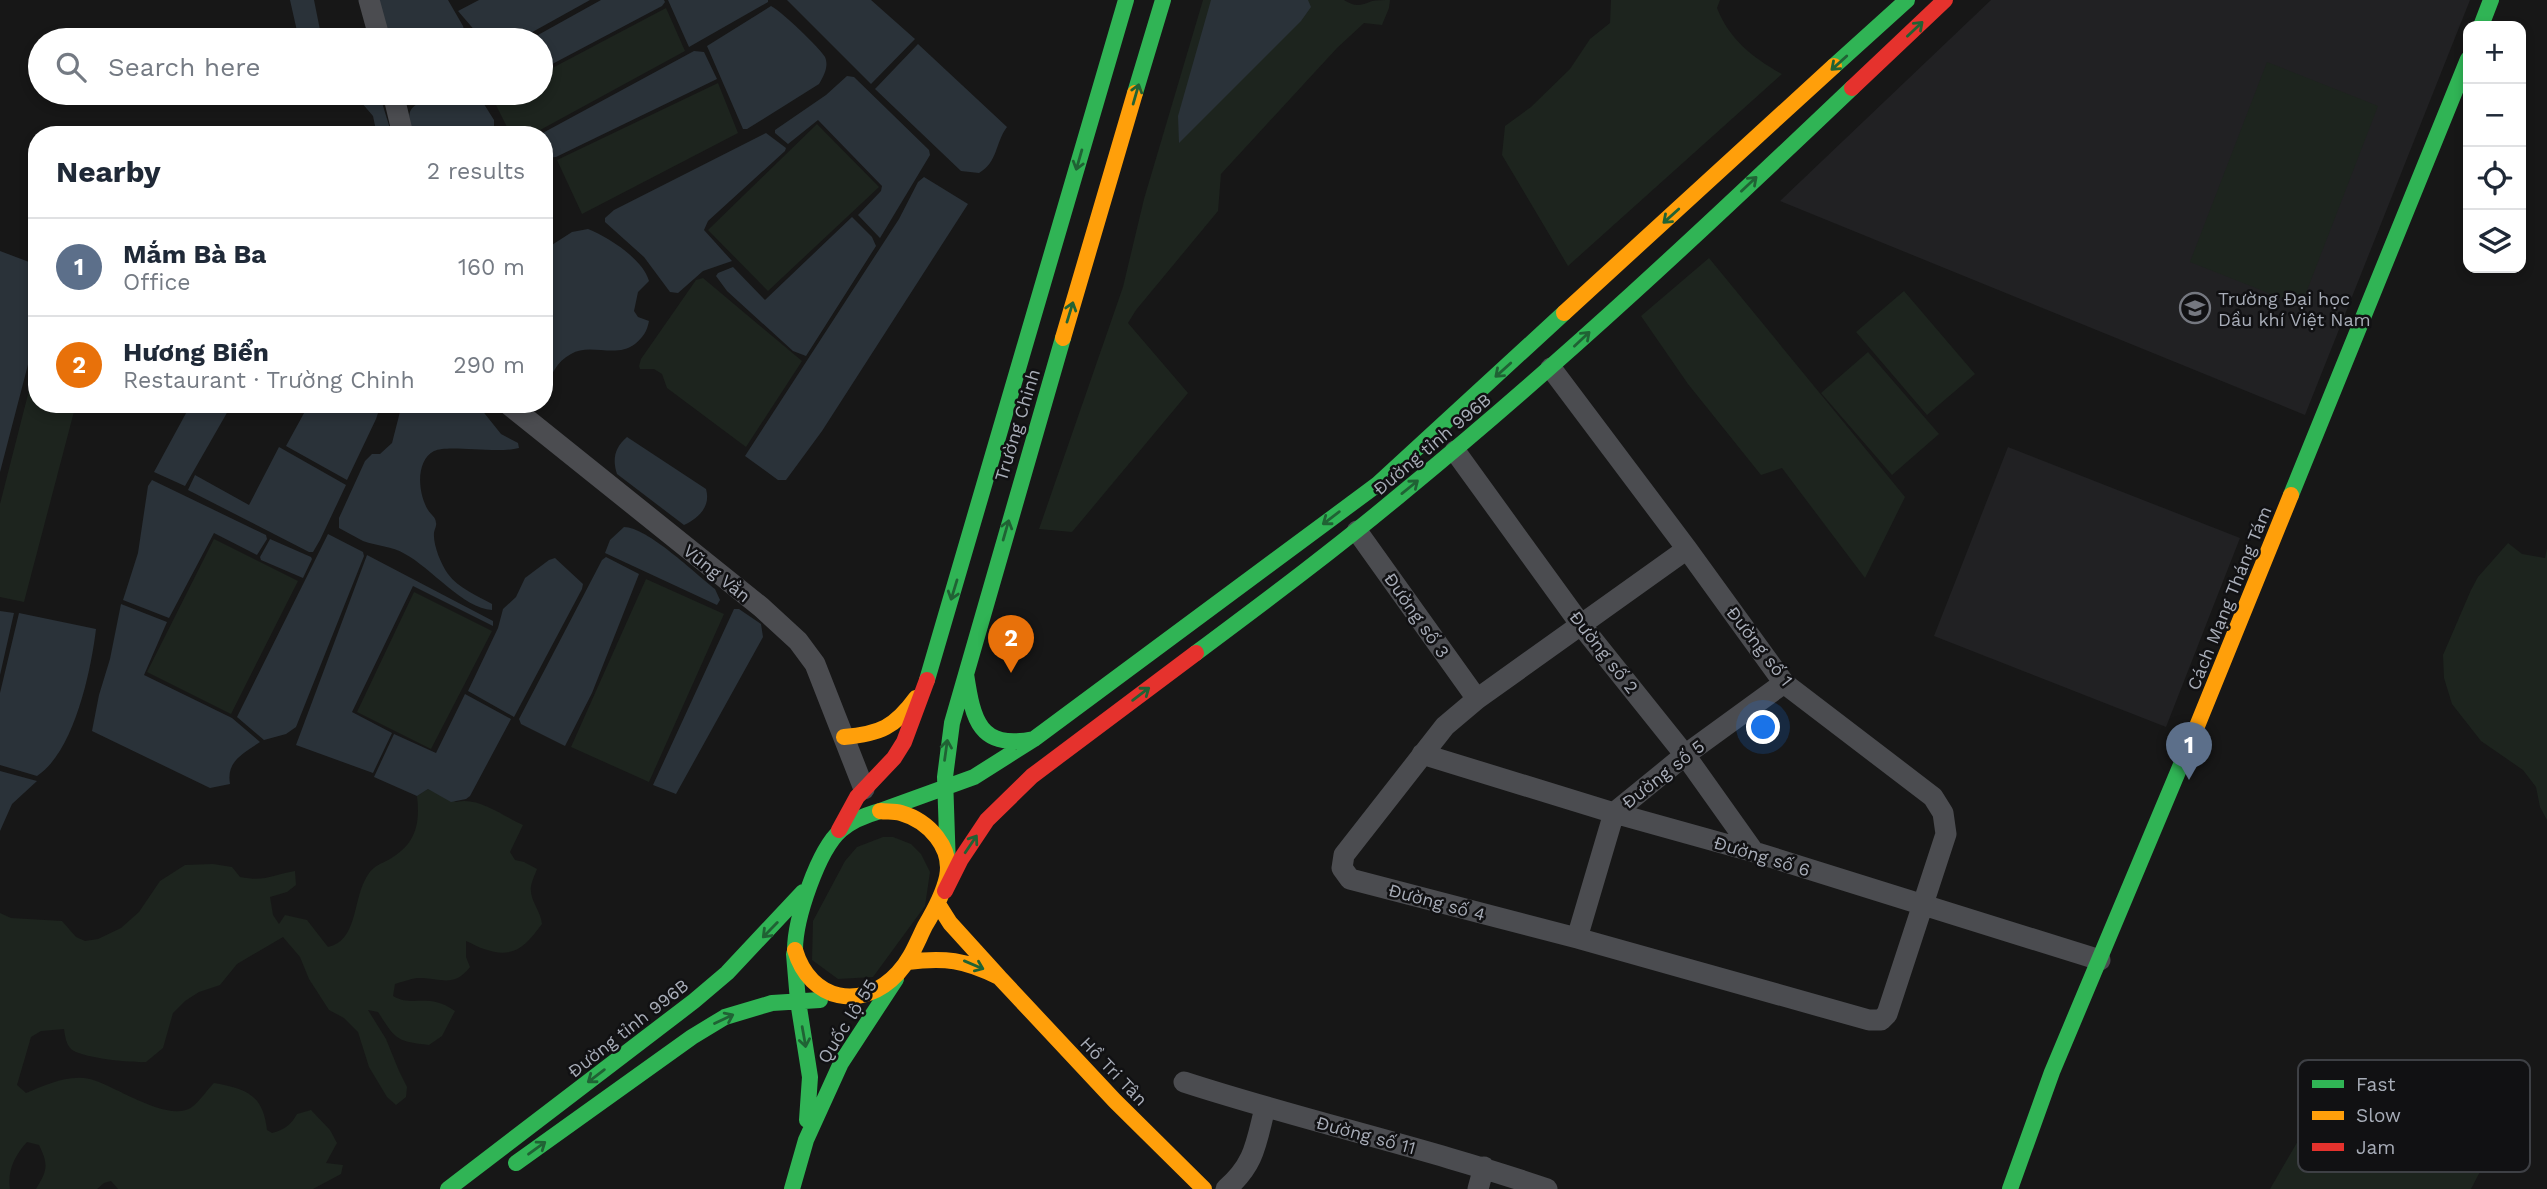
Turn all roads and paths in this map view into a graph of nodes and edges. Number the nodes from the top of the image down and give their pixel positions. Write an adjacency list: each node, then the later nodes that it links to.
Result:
1 (369, 0): 8 (street)
2 (1126, 0): 22 (main road, Trường Chinh, one-way to 22)
3 (1163, 0): 20 (main road, Trường Chinh, one-way to 3)
4 (1907, 0): 9 (main road, Đường tỉnh 996B)
5 (1945, 0): 10 (main road, Đường tỉnh 996B, one-way to 5)
6 (2491, 0): 7 (main road)
7 (2483, 21)
8 (377, 28)
9 (1875, 31): 10 (main road); 25 (main road, Đường tỉnh 996B, one-way to 25)
10 (1890, 52): 14 (main road, Đường tỉnh 996B, one-way to 10)
11 (2463, 72): 40 (main road, Cách Mạng Tháng Tám)
12 (396, 105): 13 (street)
13 (401, 126)
14 (1551, 368): 16 (main road, Đường tỉnh 996B); 18 (street, Đường số 1)
15 (519, 413): 24 (street, Vũng Vằn)
16 (1455, 451): 17 (main road, Đường tỉnh 996B, one-way to 16); 19 (street, Đường số 2)
17 (1357, 531): 23 (street, Đường số 3); 36 (main road, Đường tỉnh 996B, one-way to 17)
18 (1687, 549): 19 (street, Đường số 4); 21 (street, Đường số 1)
19 (1581, 625): 23 (street, Đường số 4); 27 (street, Đường số 2)
20 (966, 674): 25 (main road); 28 (main road, Trường Chinh, one-way to 20)
21 (1784, 683): 27 (street, Đường số 5); 37 (street, Đường số 1)
22 (925, 685): 24 (main road); 29 (main road, Trường Chinh)
23 (1477, 699): 26 (street, Đường số 4)
24 (844, 737): 29 (street, Vũng Vằn)
25 (1034, 739): 28 (main road, Đường tỉnh 996B)
26 (1422, 754): 31 (street, Đường số 6); 38 (street, Đường số 4)
27 (1685, 755): 31 (street, Đường số 5); 33 (street, Đường số 2)
28 (943, 788): 30 (main road, Đường tỉnh 996B); 34 (main road, Trường Chinh)
29 (864, 789): 32 (main road, Trường Chinh)
30 (880, 811): 32 (main road); 34 (main road)
31 (1614, 813): 33 (street, Đường số 6); 38 (street, Đường số 5)
32 (839, 830): 35 (main road)
33 (1754, 852): 37 (street, Đường số 6)
34 (948, 867): 36 (main road)
35 (815, 879): 39 (main road); 50 (main road, Đường tỉnh 996B, one-way to 50)
36 (938, 904): 41 (main road); 42 (main road, Hồ Tri Tân)
37 (1922, 906): 38 (street, Đường số 4); 40 (street, Đường số 6)
38 (1577, 938)
39 (793, 945): 43 (main road); 44 (main road, Quốc lộ 55)
40 (2100, 960): 56 (main road, Cách Mạng Tháng Tám)
41 (907, 962): 42 (main road, one-way to 42); 43 (main road); 47 (main road, Quốc lộ 55)
42 (999, 977): 52 (main road, Hồ Tri Tân)
43 (846, 998): 44 (main road)
44 (798, 1001): 47 (main road, Quốc lộ 55, one-way to 47); 49 (main road, one-way to 44)
45 (1184, 1082): 46 (street, Đường số 11)
46 (1265, 1108): 48 (street, Đường số 11); 53 (street)
47 (806, 1140): 51 (main road, Quốc lộ 55)
48 (1484, 1167): 54 (street); 55 (street, Đường số 11)
49 (502, 1174)
50 (448, 1189)
51 (792, 1189)
52 (1204, 1189)
53 (1226, 1189)
54 (1478, 1189)
55 (1548, 1189)
56 (2010, 1189)

